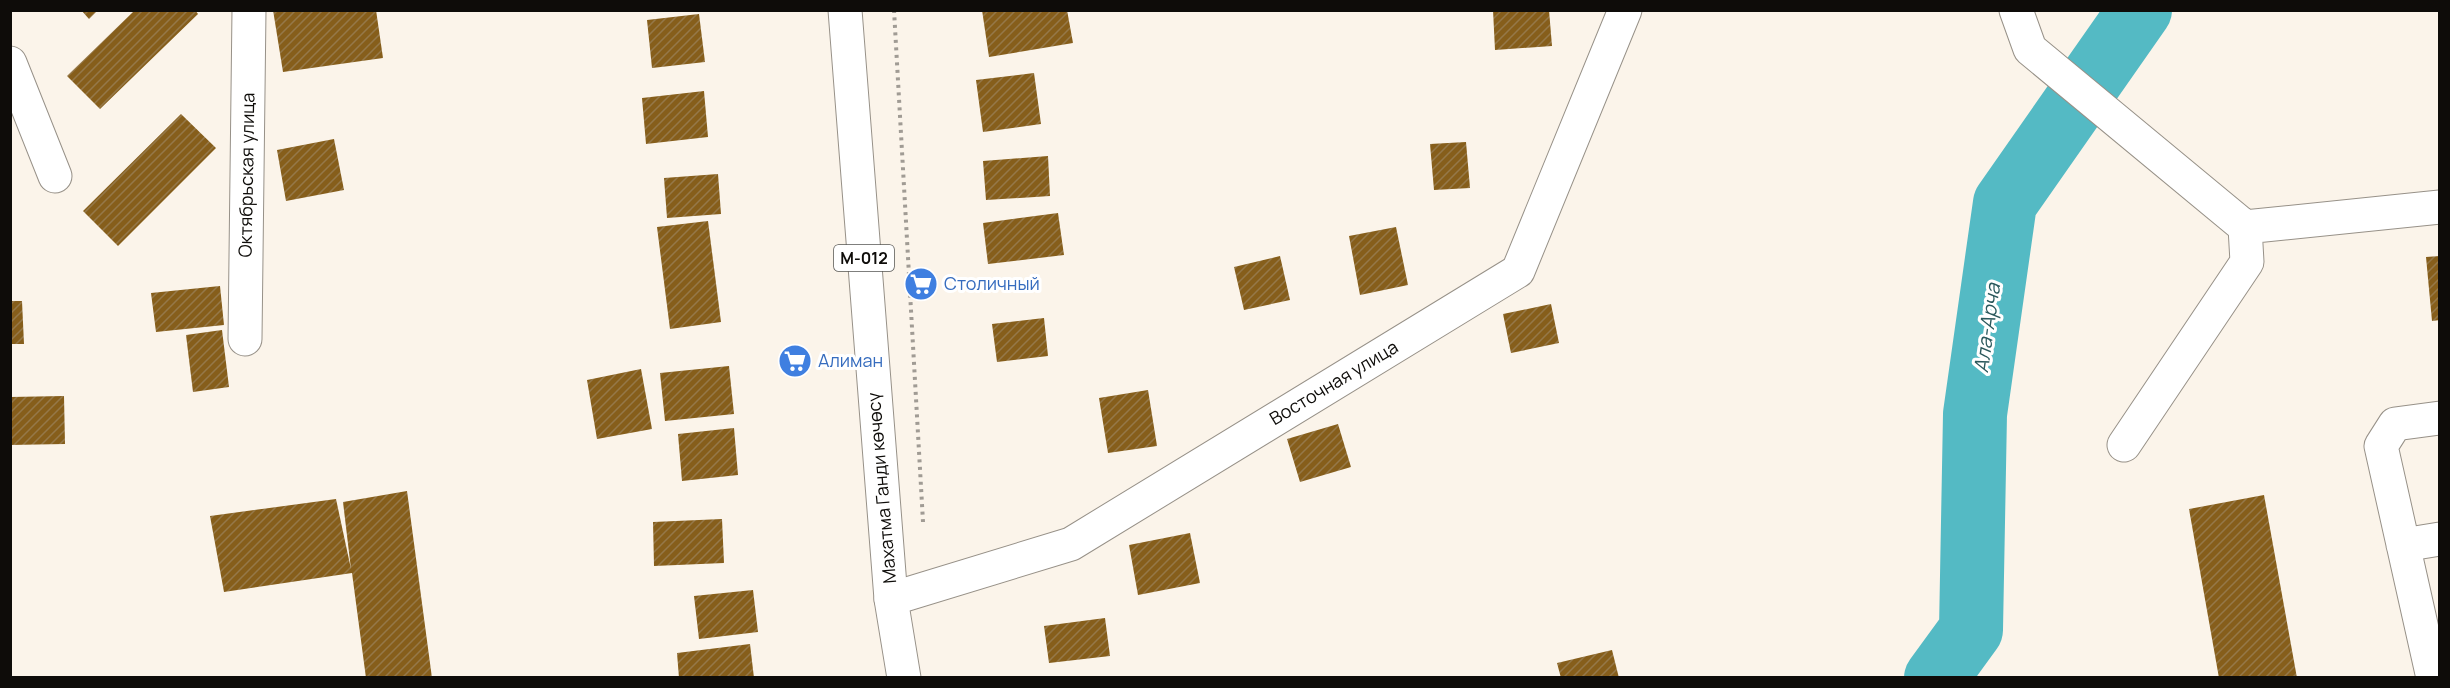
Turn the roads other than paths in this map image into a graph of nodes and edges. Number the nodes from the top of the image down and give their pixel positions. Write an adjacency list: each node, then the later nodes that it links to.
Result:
1 (249, 10): 9 (street, Октябрьская улица)
2 (845, 10): 14 (street, Махатма Ганди көчөсү / М-012)
3 (1624, 10): 14 (street, Восточная улица)
4 (2016, 10): 8 (street)
5 (10, 63): 6 (street)
6 (55, 176)
7 (2439, 207): 8 (street)
8 (2245, 227): 11 (street)
9 (244, 339)
10 (2439, 418): 13 (street)
11 (2124, 445)
12 (2439, 539): 13 (street)
13 (2403, 545): 16 (street)
14 (891, 599): 15 (street, Махатма Ганди көчөсү / М-012)
15 (904, 678)
16 (2433, 678)

